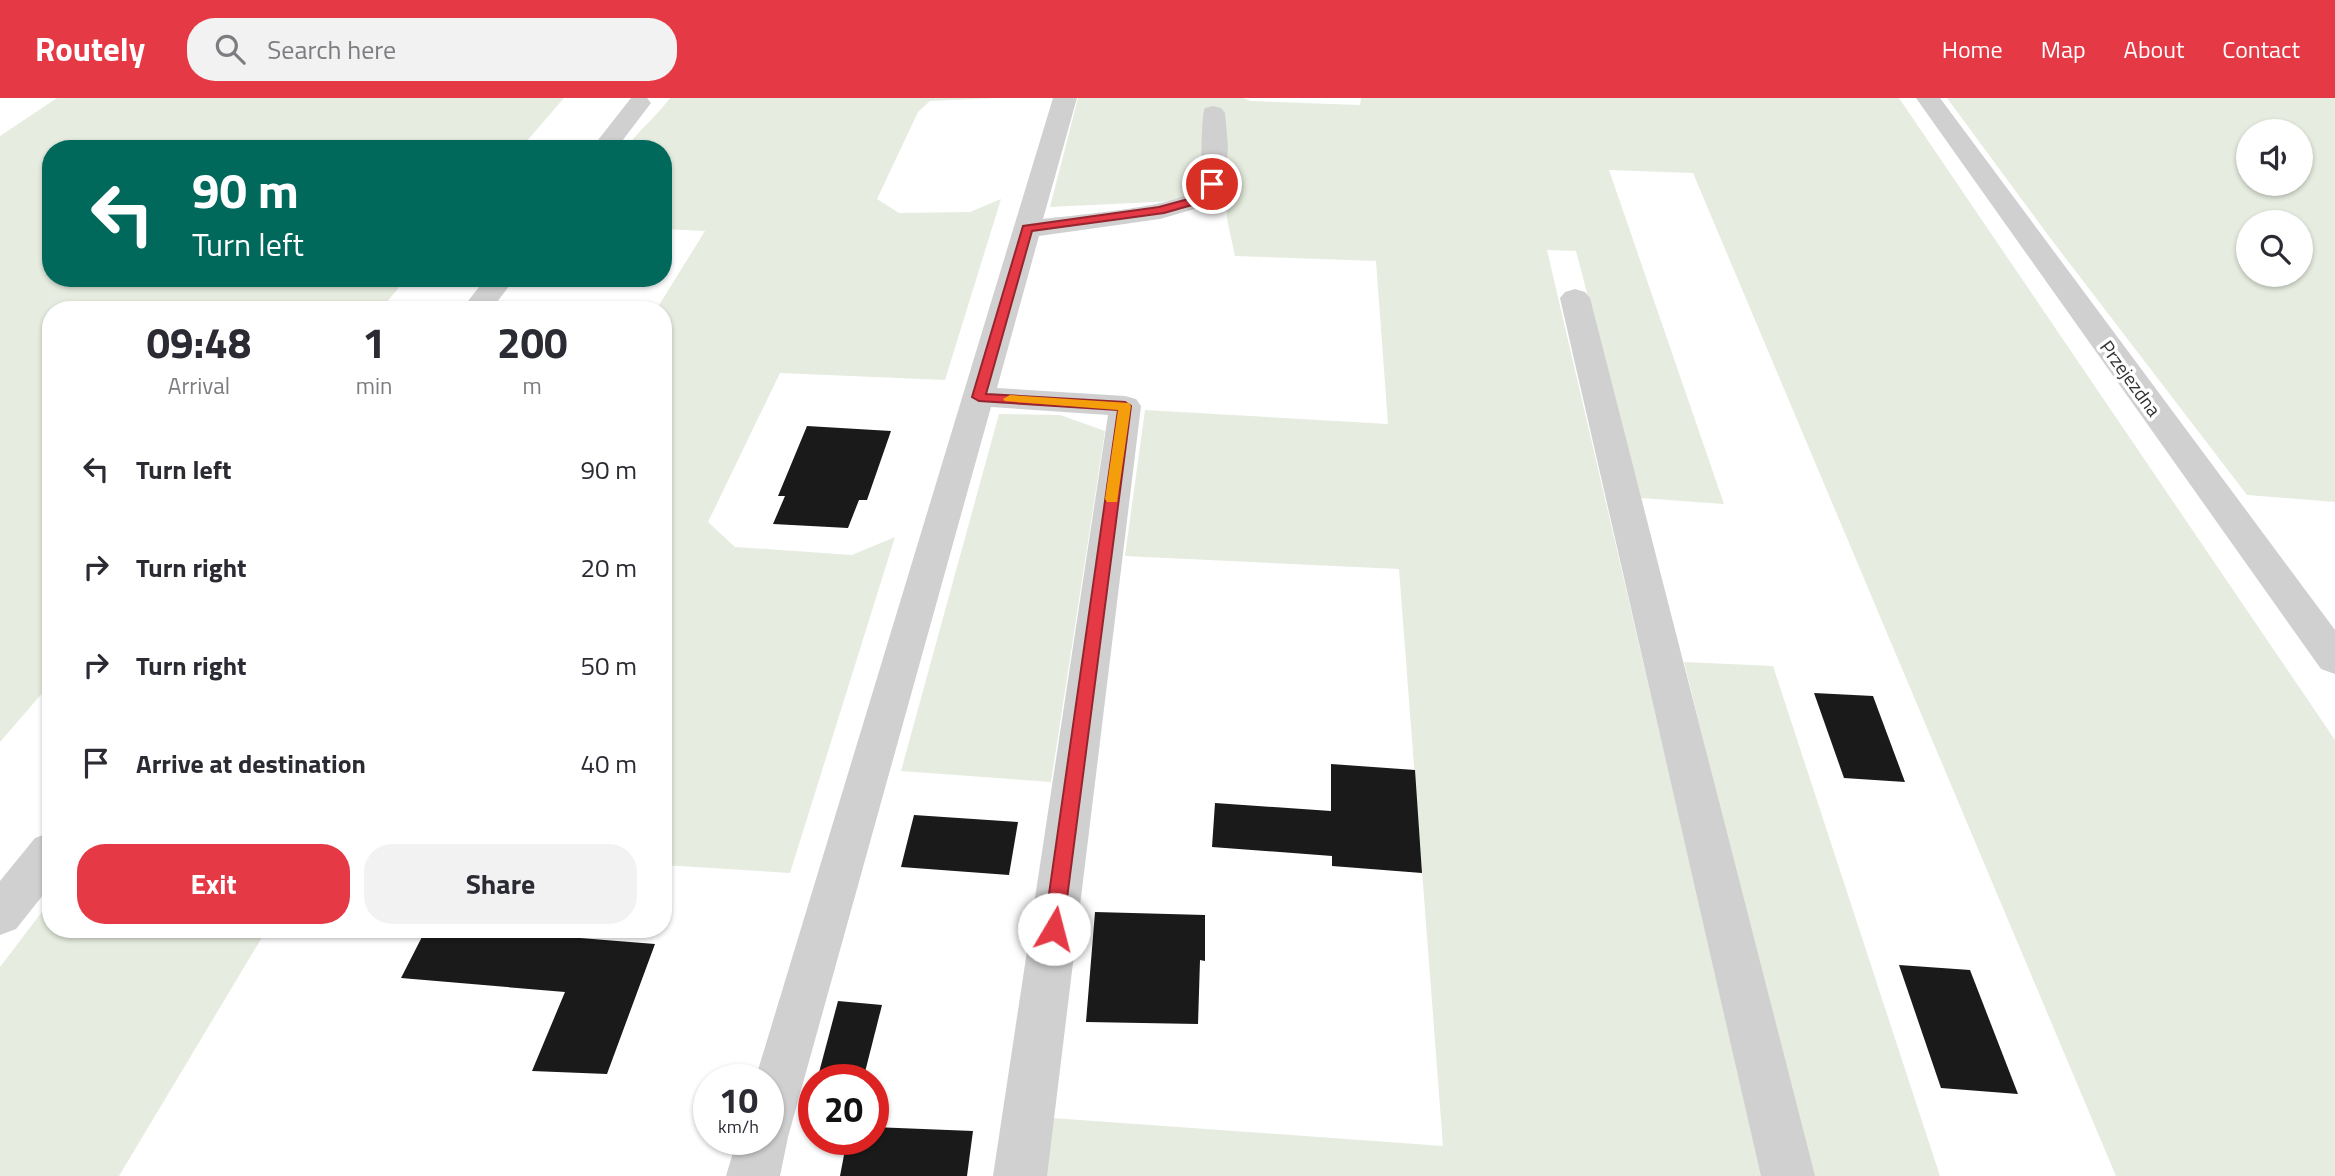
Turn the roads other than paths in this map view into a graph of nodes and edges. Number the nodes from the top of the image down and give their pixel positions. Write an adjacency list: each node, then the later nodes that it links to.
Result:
1 (1065, 98): 6 (street)
2 (1928, 98): 9 (street, Przejezdna)
3 (639, 103): 5 (street)
4 (1213, 113): 6 (street)
5 (610, 140)
6 (1027, 229): 8 (street)
7 (1575, 298): 16 (street)
8 (979, 397): 12 (street); 15 (street)
9 (2335, 659)
10 (42, 862): 11 (street)
11 (0, 915)
12 (784, 1068)
13 (759, 1155): 14 (street)
14 (753, 1176)
15 (1020, 1176)
16 (1788, 1176)

